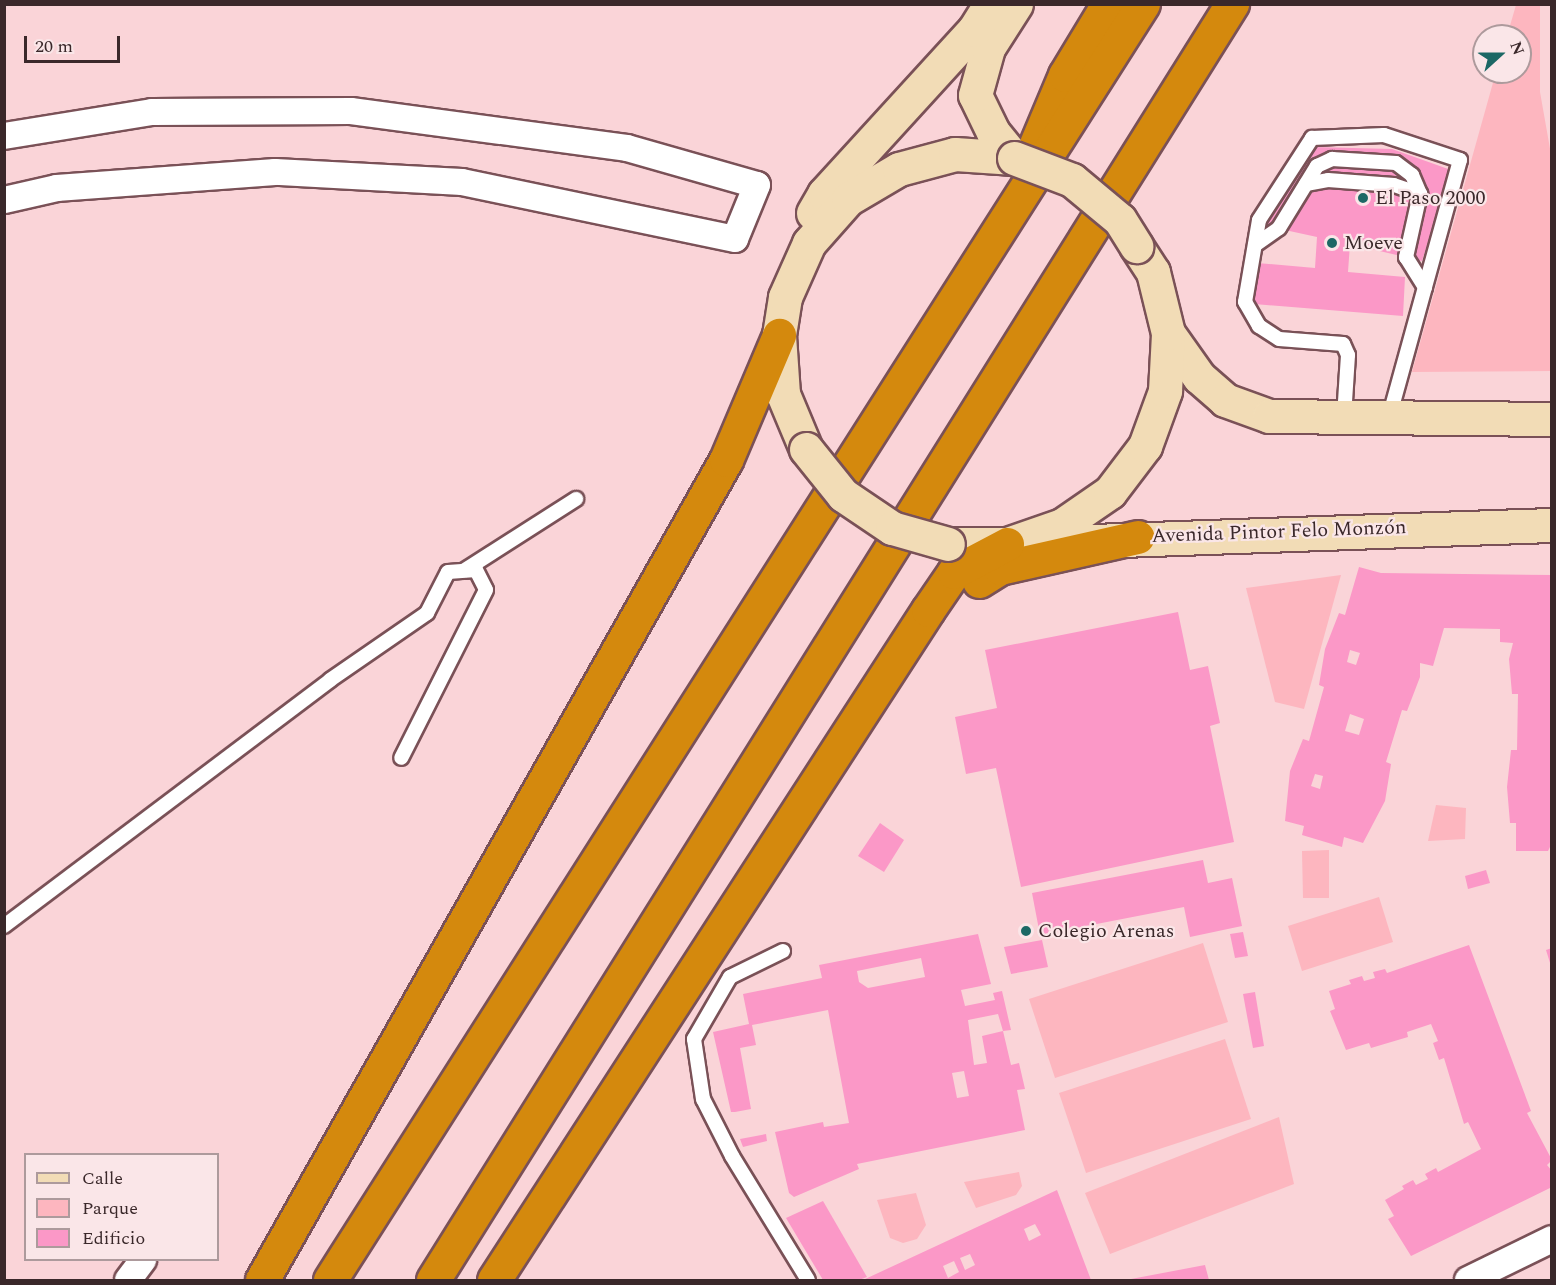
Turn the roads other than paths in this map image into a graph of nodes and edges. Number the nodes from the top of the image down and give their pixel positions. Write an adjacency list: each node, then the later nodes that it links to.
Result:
1 (990, 4): 14 (street)
2 (1016, 4): 7 (street)
3 (1108, 4): 11 (highway)
4 (1143, 4): 11 (highway)
5 (1232, 4): 34 (highway)
6 (4, 136): 10 (street)
7 (1001, 149): 14 (street); 15 (street, bridge)
8 (1306, 184): 9 (lane); 9 (lane); 12 (lane)
9 (1420, 194): 13 (lane)
10 (4, 200)
11 (999, 232): 33 (highway)
12 (1255, 245): 13 (lane); 17 (lane)
13 (1425, 288): 18 (lane)
14 (785, 297): 16 (street, Avenida Pintor Felo Monzón)
15 (1168, 333): 17 (street); 23 (street)
16 (779, 335): 23 (street, Avenida Pintor Felo Monzón, bridge); 32 (highway)
17 (1344, 417): 18 (street)
18 (1389, 418): 19 (street)
19 (1551, 419)
20 (576, 499): 24 (lane)
21 (1551, 525): 22 (street, Avenida Pintor Felo Monzón)
22 (1138, 537): 23 (street, Avenida Pintor Felo Monzón); 25 (highway)
23 (1007, 544): 25 (highway)
24 (463, 571): 26 (lane); 27 (lane)
25 (928, 610): 35 (highway)
26 (401, 758)
27 (4, 926)
28 (783, 951): 36 (lane)
29 (1551, 1239): 37 (street)
30 (142, 1261): 31 (street)
31 (128, 1281)
32 (262, 1281)
33 (330, 1281)
34 (430, 1281)
35 (495, 1281)
36 (808, 1281)
37 (1468, 1281)

